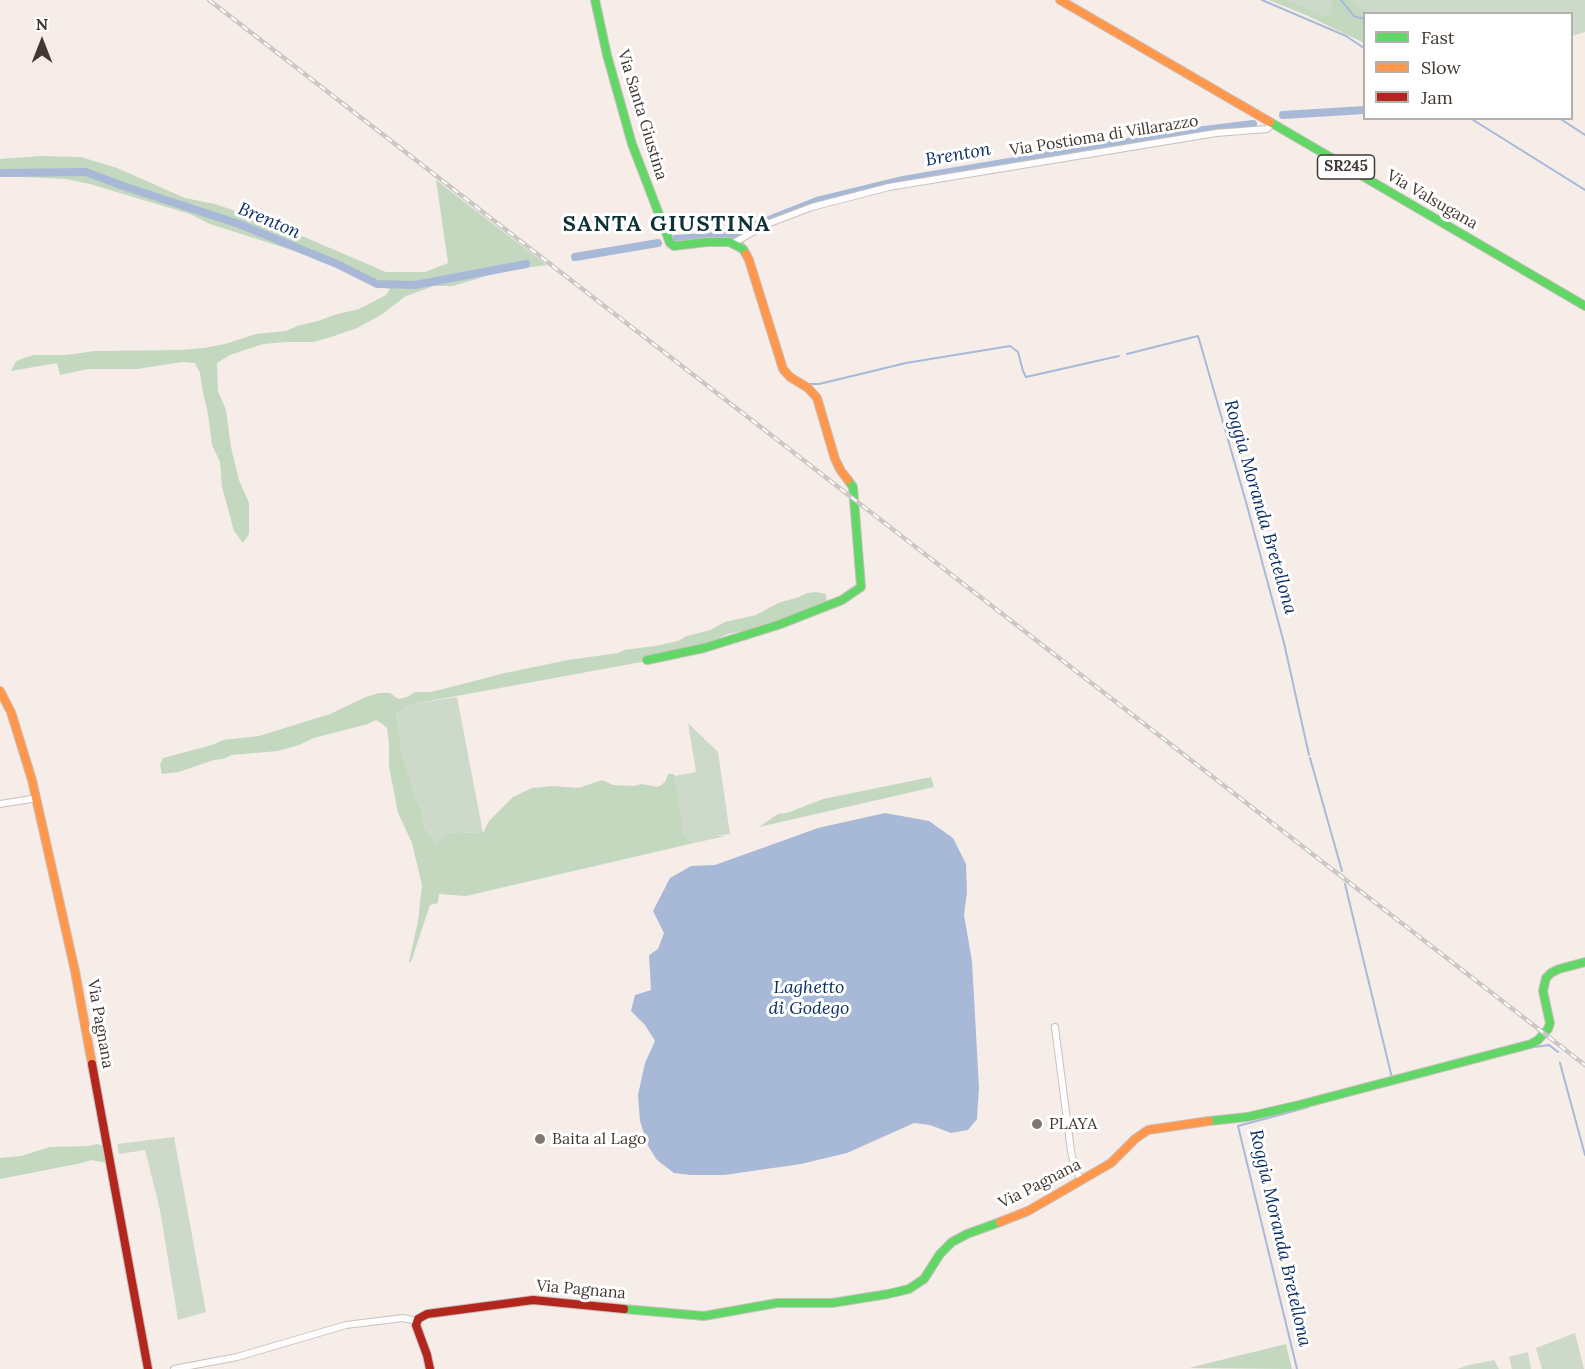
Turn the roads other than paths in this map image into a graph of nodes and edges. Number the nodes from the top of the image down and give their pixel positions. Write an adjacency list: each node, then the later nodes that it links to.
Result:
1 (595, 0): 4 (street, Via Santa Giustina)
2 (1060, 0): 3 (street, Via Valsugana / SR245)
3 (1272, 124): 5 (street, Via Postioma di Villarazzo); 6 (street, Via Valsugana / SR245)
4 (668, 237): 5 (street, Via Postioma di Villarazzo)
5 (738, 240): 7 (street)
6 (1585, 306)
7 (647, 660)
8 (0, 691): 9 (street, Via Pagnana)
9 (37, 798): 10 (street); 15 (street, Via Pagnana)
10 (0, 804)
11 (1585, 962): 13 (street, Via Pagnana)
12 (1055, 1027): 13 (street)
13 (1081, 1181): 14 (street, Via Pagnana)
14 (417, 1321): 16 (street, Via Pagnana); 17 (street)
15 (148, 1369)
16 (174, 1369)
17 (429, 1369)

